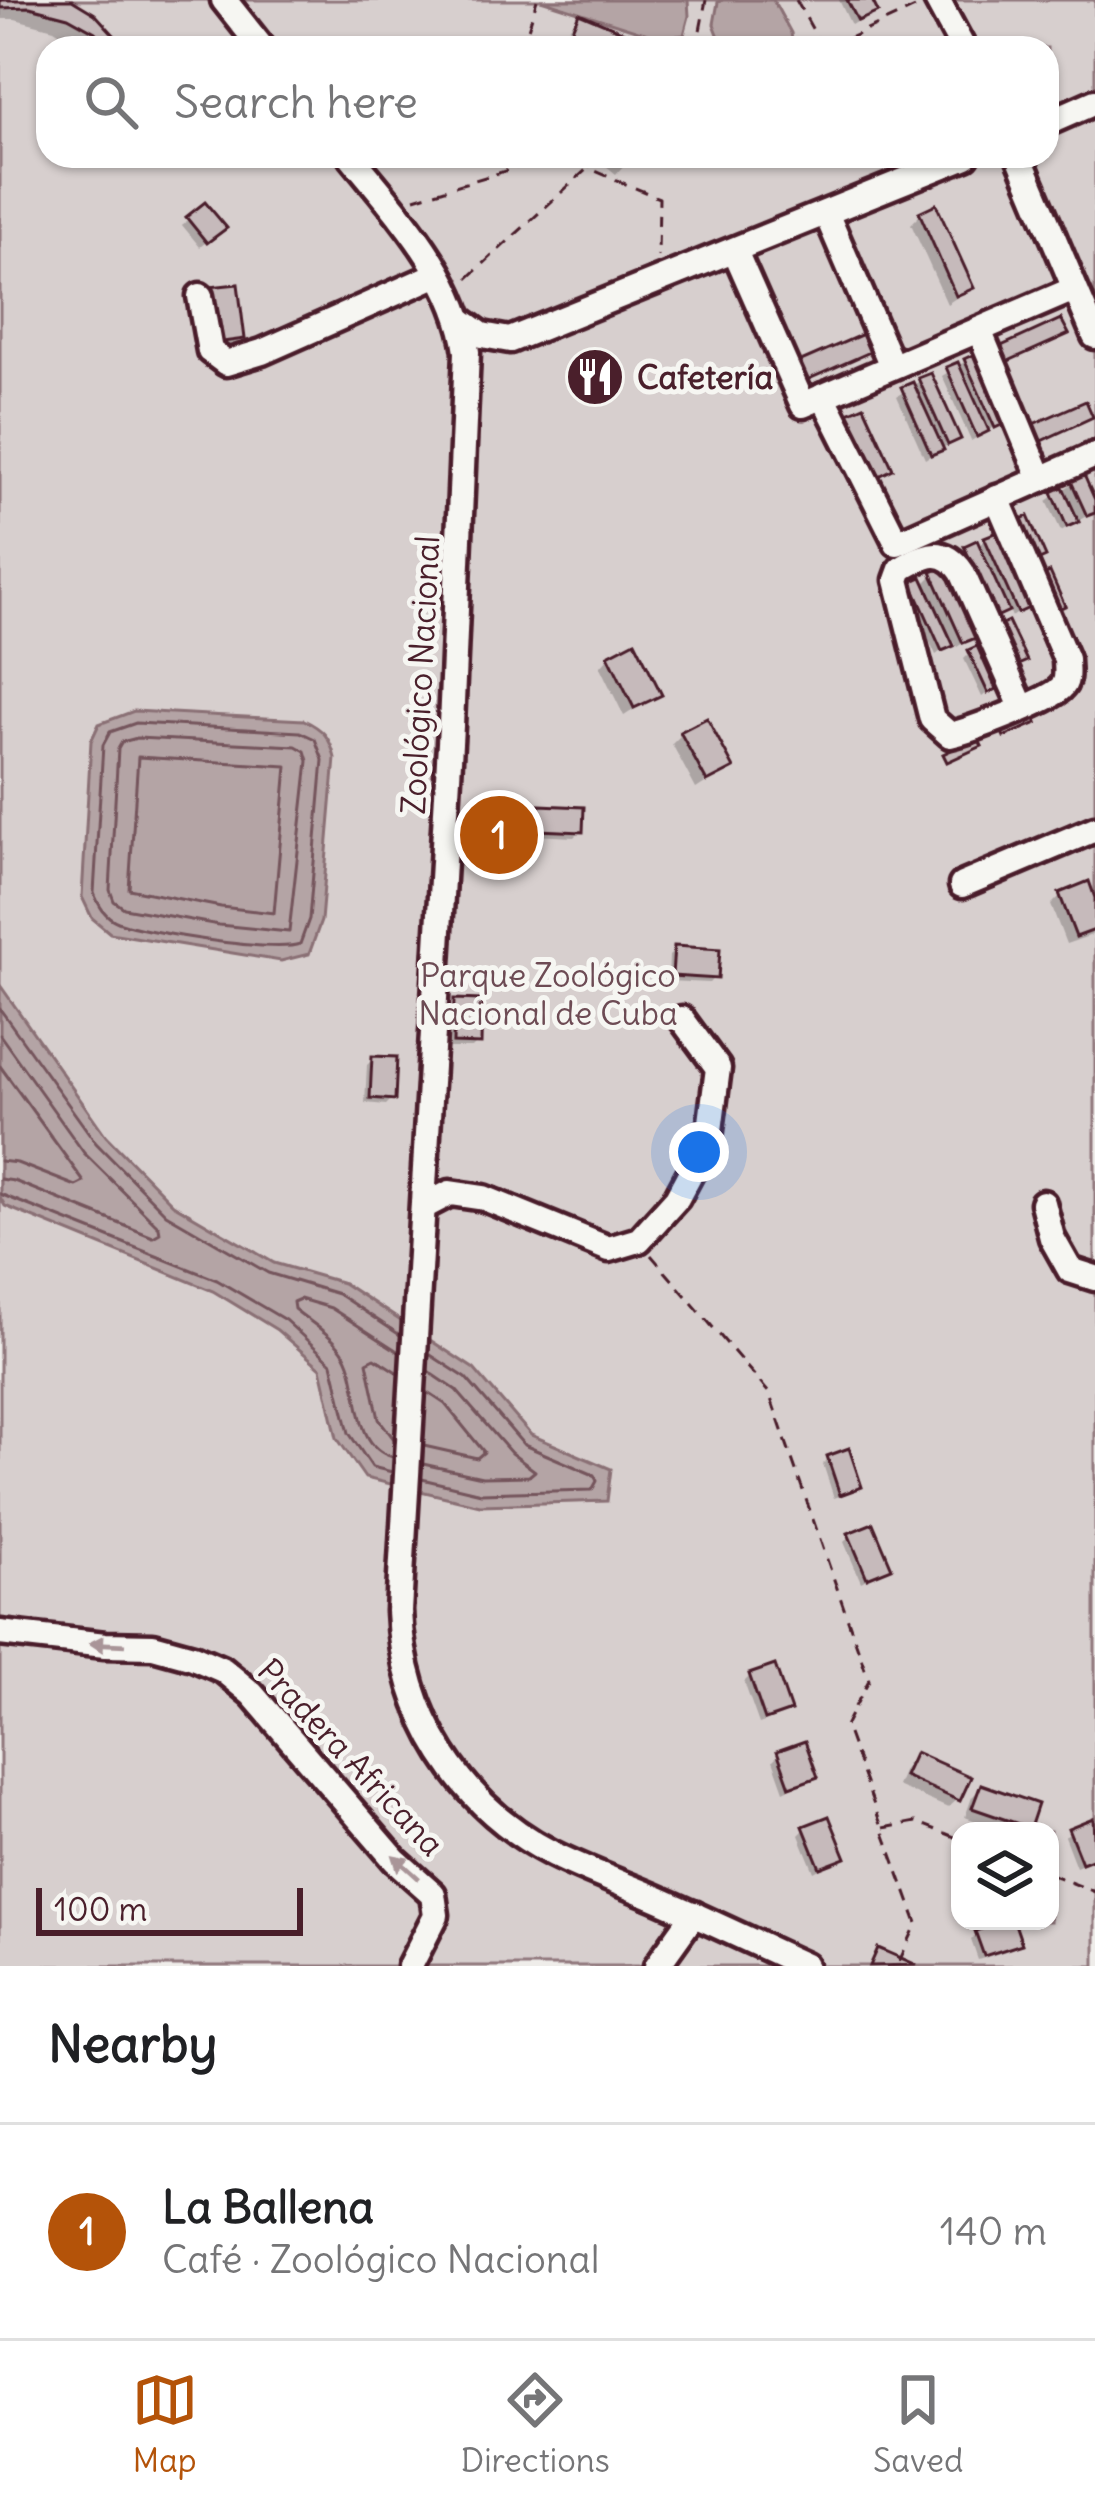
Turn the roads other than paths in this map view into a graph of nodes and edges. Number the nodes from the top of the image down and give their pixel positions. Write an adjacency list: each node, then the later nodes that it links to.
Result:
1 (224, 0): 3 (street)
2 (935, 0): 4 (street)
3 (252, 36)
4 (956, 36)
5 (1095, 102): 6 (street)
6 (1059, 117)
7 (360, 168): 12 (street, Zoológico Nacional)
8 (937, 168): 10 (street)
9 (1024, 168): 13 (street)
10 (826, 214): 11 (street); 19 (street)
11 (735, 251): 18 (street); 21 (street)
12 (444, 285): 14 (street); 15 (street, Zoológico Nacional)
13 (1074, 289): 16 (street); 17 (street)
14 (200, 296)
15 (460, 320): 18 (street); 20 (street, Zoológico Nacional)
16 (979, 330): 19 (street); 23 (street)
17 (1095, 337)
18 (510, 340): 20 (street)
19 (892, 366): 21 (street)
20 (465, 389): 30 (street, Zoológico Nacional)
21 (823, 396): 24 (street)
22 (1095, 454): 23 (street)
23 (1041, 479): 24 (street)
24 (998, 498): 25 (street)
25 (1022, 707): 25 (street)
26 (1095, 829): 27 (street)
27 (962, 885)
28 (682, 1019): 30 (street)
29 (1043, 1203): 31 (street)
30 (425, 1206): 33 (street, Zoológico Nacional)
31 (1095, 1279)
32 (0, 1633): 34 (street, Pradera Africana, one-way to 32)
33 (694, 1914): 35 (street); 36 (street)
34 (410, 1966)
35 (657, 1966)
36 (805, 1966)

